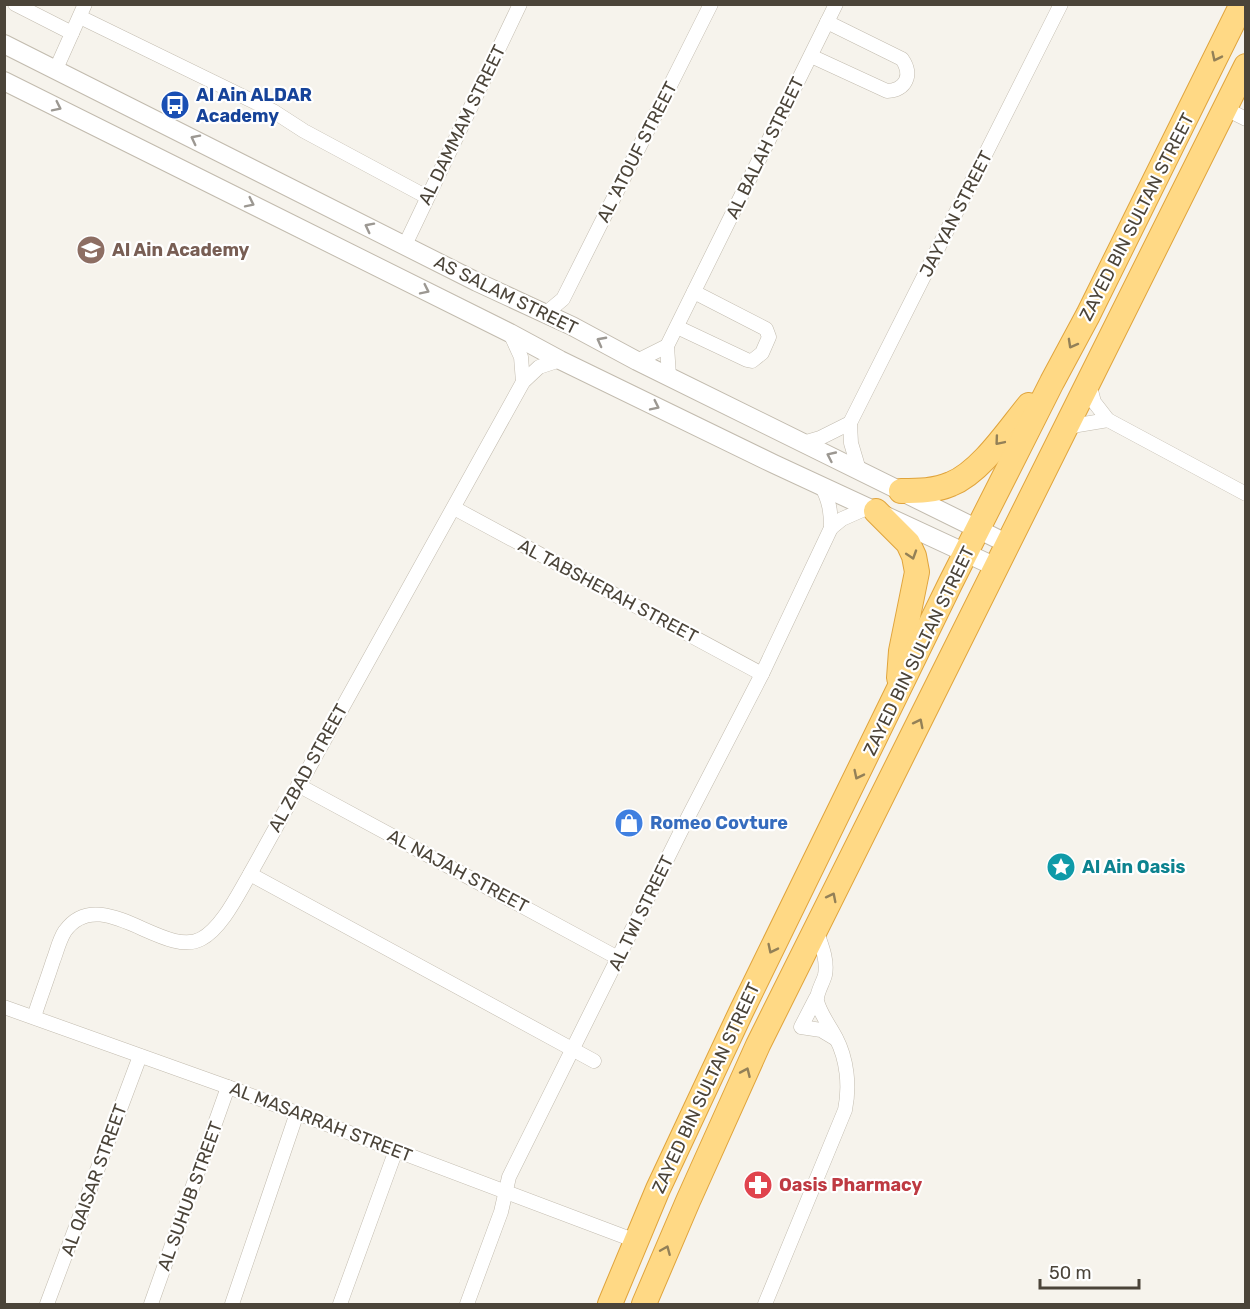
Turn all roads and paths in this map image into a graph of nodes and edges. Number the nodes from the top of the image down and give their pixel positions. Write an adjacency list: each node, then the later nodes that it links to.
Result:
1 (15, 4): 9 (street)
2 (520, 4): 17 (street, AL DAMMAM STREET)
3 (711, 4): 20 (street, AL 'ATOUF STREET)
4 (836, 4): 8 (street, AL BALAH STREET)
5 (1061, 4): 33 (street, JAYYAN STREET)
6 (1242, 4): 31 (highway, ZAYED BIN SULTAN STREET, one-way to 31)
7 (83, 11): 9 (street); 17 (street)
8 (827, 22): 11 (street, AL BALAH STREET); 11 (street)
9 (72, 33): 13 (street)
10 (4, 44): 13 (street, AS SALAM STREET)
11 (811, 56): 19 (street, AL BALAH STREET)
12 (1245, 66): 15 (highway, ZAYED BIN SULTAN STREET)
13 (56, 69): 18 (street, AS SALAM STREET, one-way to 13)
14 (4, 81): 24 (street, AS SALAM STREET, one-way to 24)
15 (1224, 108): 16 (street); 29 (highway, ZAYED BIN SULTAN STREET)
16 (1245, 119)
17 (427, 197): 18 (street, AL DAMMAM STREET)
18 (405, 245): 21 (street, AS SALAM STREET)
19 (694, 292): 23 (street, AL BALAH STREET); 23 (street)
20 (563, 299): 21 (street, AL 'ATOUF STREET); 22 (street)
21 (545, 314): 22 (street, AS SALAM STREET)
22 (572, 326): 27 (street, AS SALAM STREET, one-way to 22)
23 (677, 327): 25 (street, AL BALAH STREET)
24 (510, 333): 26 (street, AS SALAM STREET); 30 (street)
25 (667, 346): 27 (street); 28 (street)
26 (560, 360): 30 (street, AL ZBAD STREET); 37 (street, AS SALAM STREET, one-way to 37)
27 (637, 361): 28 (street, AS SALAM STREET)
28 (669, 376): 35 (street, AS SALAM STREET)
29 (1088, 380): 32 (street); 34 (highway, ZAYED BIN SULTAN STREET)
30 (523, 382): 40 (street, AL ZBAD STREET)
31 (1052, 382): 38 (highway, one-way to 38); 43 (highway, ZAYED BIN SULTAN STREET)
32 (1108, 420): 34 (street); 39 (street)
33 (850, 423): 35 (street); 36 (street)
34 (1064, 430): 44 (highway, ZAYED BIN SULTAN STREET)
35 (803, 443): 36 (street, AS SALAM STREET, one-way to 35)
36 (859, 470): 38 (street, AS SALAM STREET)
37 (821, 485): 41 (street, AS SALAM STREET); 42 (street)
38 (901, 491): 43 (street, AS SALAM STREET)
39 (1245, 494)
40 (454, 508): 47 (street, AL TABSHERAH STREET); 49 (street, AL ZBAD STREET)
41 (873, 509): 42 (street); 45 (street, AS SALAM STREET); 48 (highway, one-way to 48)
42 (831, 528): 47 (street, AL TWI STREET)
43 (978, 529): 44 (street, AS SALAM STREET); 45 (highway, ZAYED BIN SULTAN STREET)
44 (1008, 544): 46 (highway, ZAYED BIN SULTAN STREET)
45 (966, 552): 46 (street, AS SALAM STREET); 48 (highway, ZAYED BIN SULTAN STREET)
46 (996, 567): 51 (highway, ZAYED BIN SULTAN STREET, one-way to 46)
47 (762, 674): 52 (street, AL TWI STREET)
48 (898, 693): 64 (highway, ZAYED BIN SULTAN STREET, one-way to 64)
49 (298, 785): 50 (street, AL ZBAD STREET); 52 (street, AL NAJAH STREET)
50 (250, 874): 55 (street, AL ZBAD STREET); 57 (street)
51 (815, 930): 53 (street); 71 (highway, ZAYED BIN SULTAN STREET, one-way to 51)
52 (618, 958): 57 (street, AL TWI STREET)
53 (816, 998): 56 (street); 56 (street)
54 (6, 1012): 55 (street, AL MASARRAH STREET)
55 (34, 1017): 58 (street, AL MASARRAH STREET)
56 (837, 1040): 72 (street)
57 (574, 1050): 59 (street); 63 (street, AL TWI STREET)
58 (140, 1056): 60 (street, AL MASARRAH STREET); 65 (street, AL QAISAR STREET)
59 (594, 1061)
60 (228, 1087): 61 (street, AL MASARRAH STREET); 66 (street, AL SUHUB STREET)
61 (297, 1113): 62 (street, AL MASARRAH STREET); 67 (street)
62 (396, 1150): 63 (street, AL MASARRAH STREET); 68 (street)
63 (504, 1191): 64 (street, AL MASARRAH STREET); 69 (street, AL TWI STREET)
64 (636, 1242): 70 (highway, ZAYED BIN SULTAN STREET)
65 (47, 1305)
66 (151, 1305)
67 (232, 1305)
68 (340, 1305)
69 (467, 1305)
70 (610, 1305)
71 (644, 1305)
72 (765, 1305)

